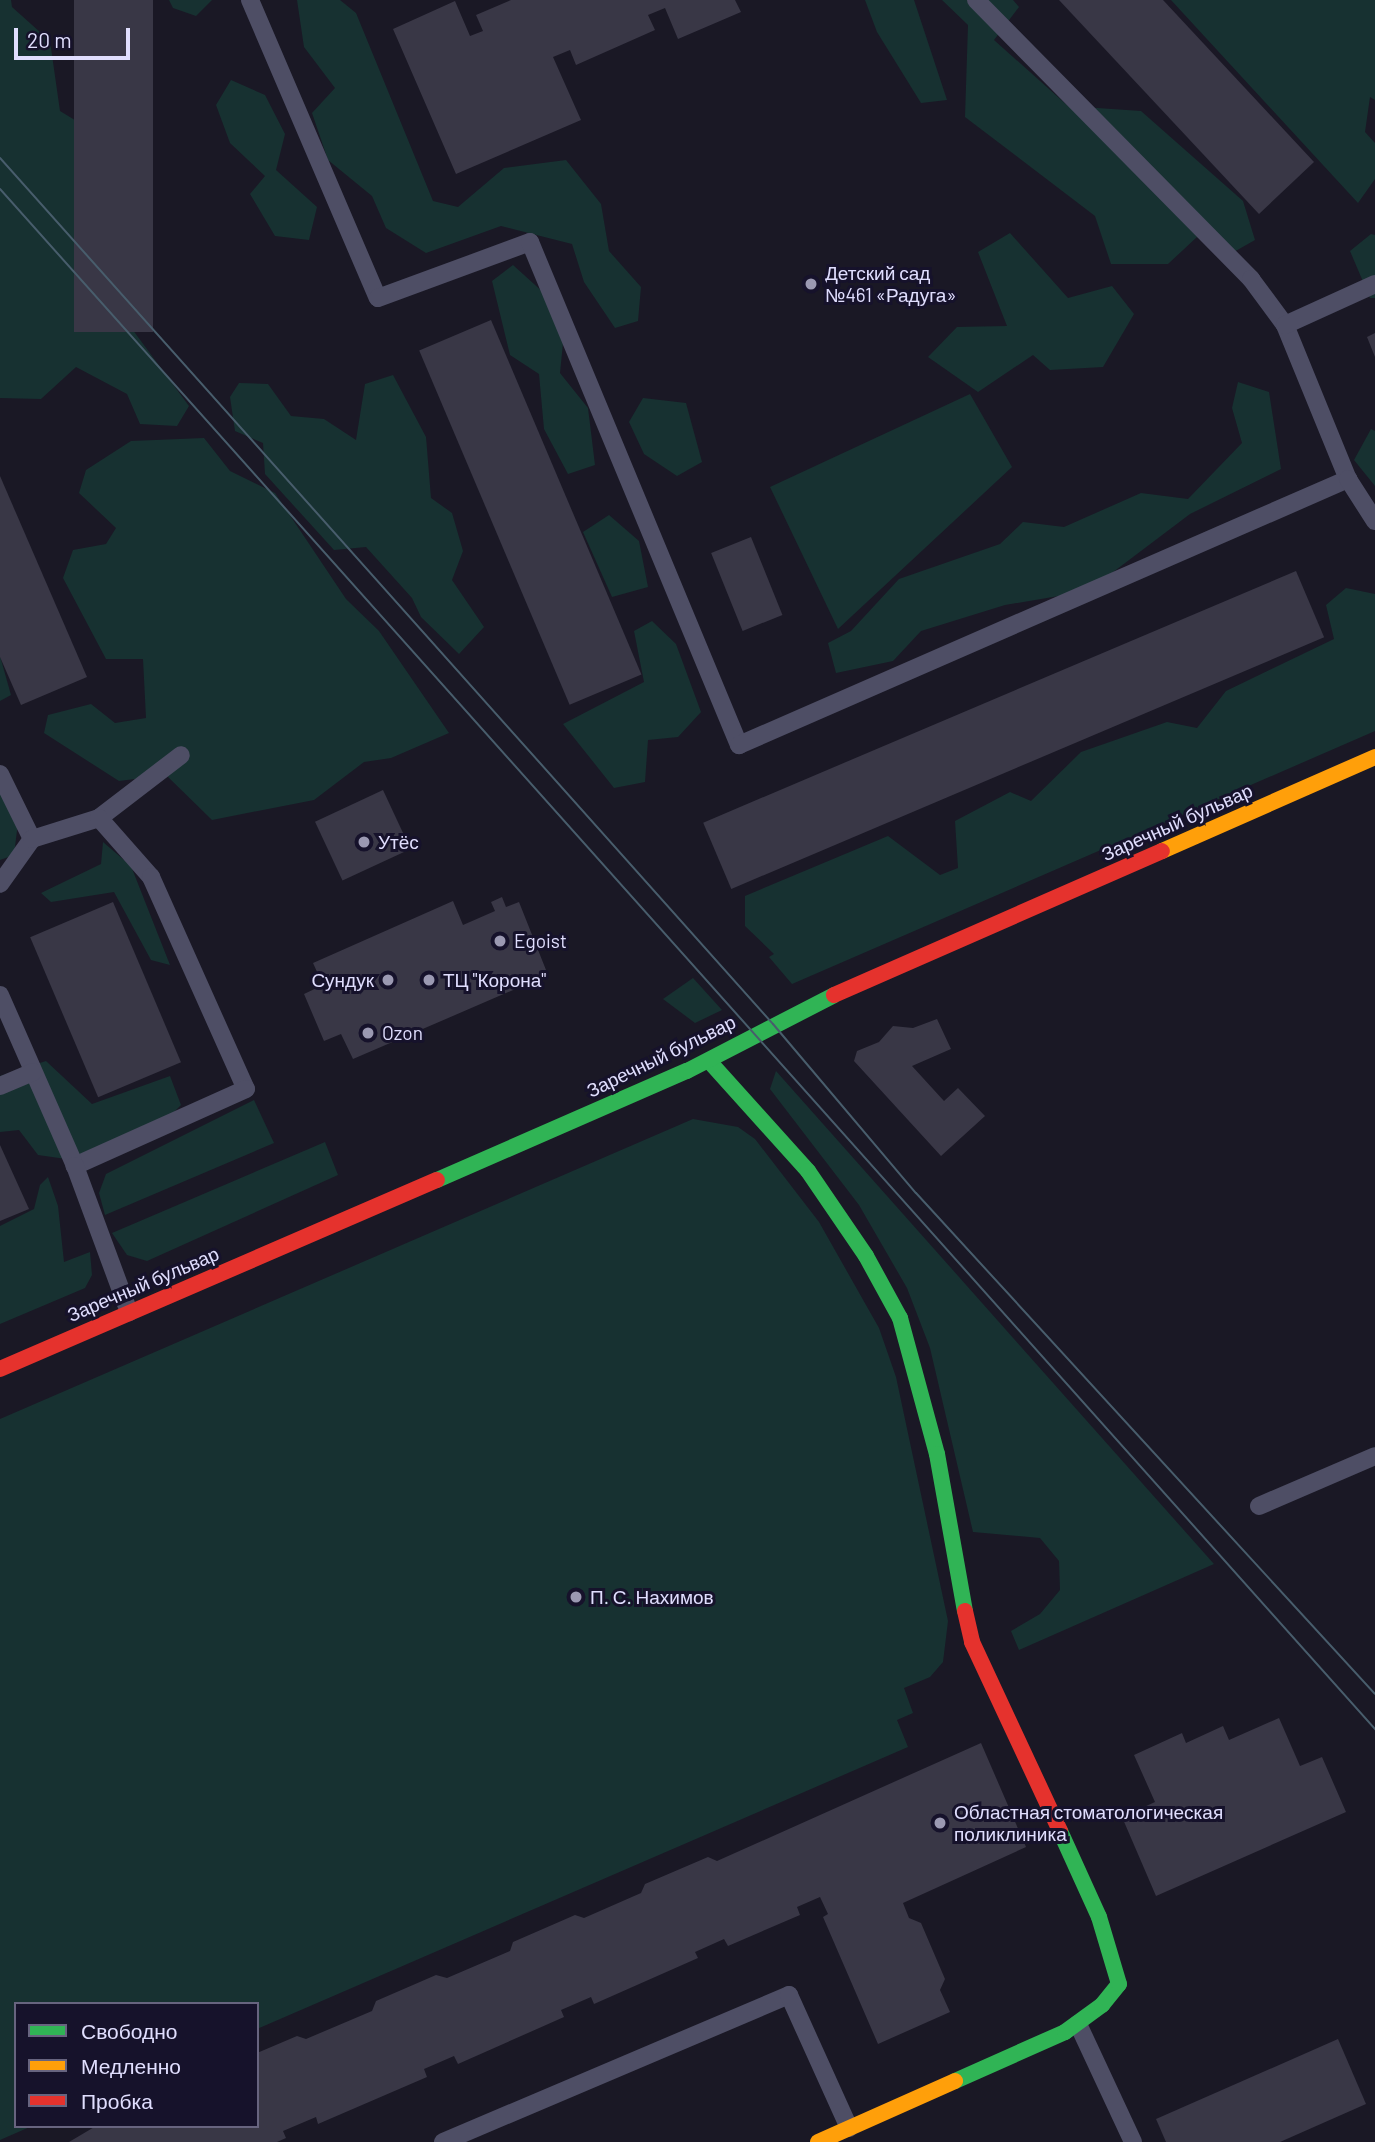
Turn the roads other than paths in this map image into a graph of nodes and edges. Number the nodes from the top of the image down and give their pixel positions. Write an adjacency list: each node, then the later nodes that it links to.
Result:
1 (250, 0): 5 (lane)
2 (976, 0): 4 (lane)
3 (1375, 284): 4 (lane)
4 (1285, 325): 5 (lane)
5 (1348, 479): 6 (lane)
6 (1375, 521)
7 (181, 755): 10 (lane)
8 (1375, 757): 14 (street, Заречный бульвар)
9 (0, 774): 11 (lane)
10 (99, 818): 11 (lane); 17 (lane)
11 (32, 839): 12 (lane)
12 (0, 884)
13 (0, 995): 15 (lane)
14 (709, 1061): 18 (street, Заречный бульвар); 22 (street)
15 (33, 1072): 16 (lane); 17 (lane)
16 (0, 1086)
17 (75, 1167): 18 (lane)
18 (130, 1312): 19 (street, Заречный бульвар)
19 (0, 1369)
20 (1375, 1456): 21 (lane)
21 (1259, 1506)
22 (1078, 2024): 23 (street); 26 (lane)
23 (849, 2128): 24 (lane); 25 (street)
24 (443, 2142)
25 (818, 2142)
26 (1133, 2142)

